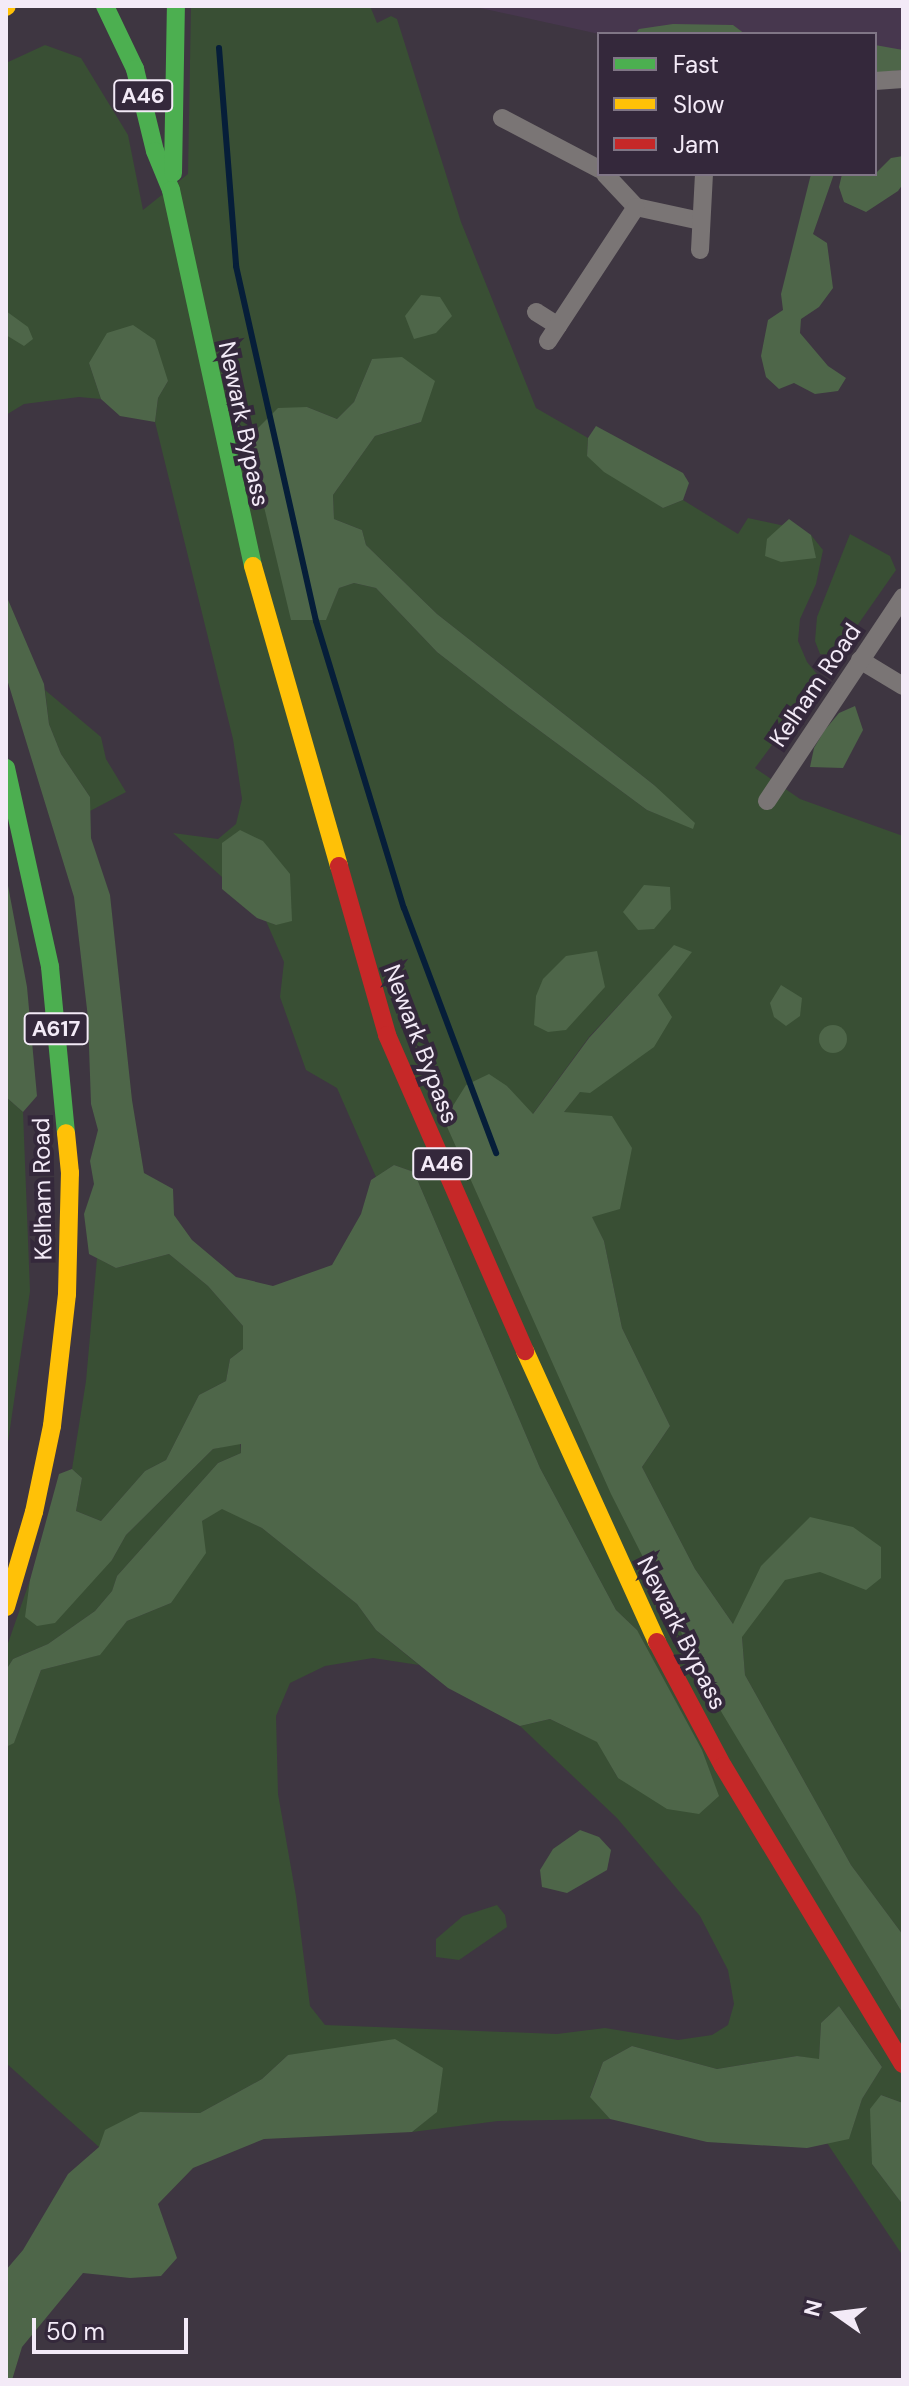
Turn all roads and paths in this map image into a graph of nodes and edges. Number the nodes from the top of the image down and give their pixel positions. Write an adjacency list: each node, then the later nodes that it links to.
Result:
1 (105, 6): 9 (highway, Newark Bypass / A46)
2 (176, 6): 9 (highway, Newark Bypass / A46)
3 (903, 79): 4 (street)
4 (877, 81)
5 (502, 118): 6 (street)
6 (597, 168)
7 (607, 176): 10 (street)
8 (704, 176): 11 (street)
9 (171, 190): 20 (highway, Newark Bypass / A46)
10 (636, 207): 11 (street); 13 (street)
11 (700, 221): 12 (street)
12 (700, 250)
13 (536, 312)
14 (903, 597): 15 (street, Kelham Road)
15 (860, 660): 16 (street); 18 (street, Kelham Road)
16 (903, 686)
17 (6, 768): 19 (highway, Kelham Road / A617)
18 (767, 801)
19 (6, 1607)
20 (903, 2064)

